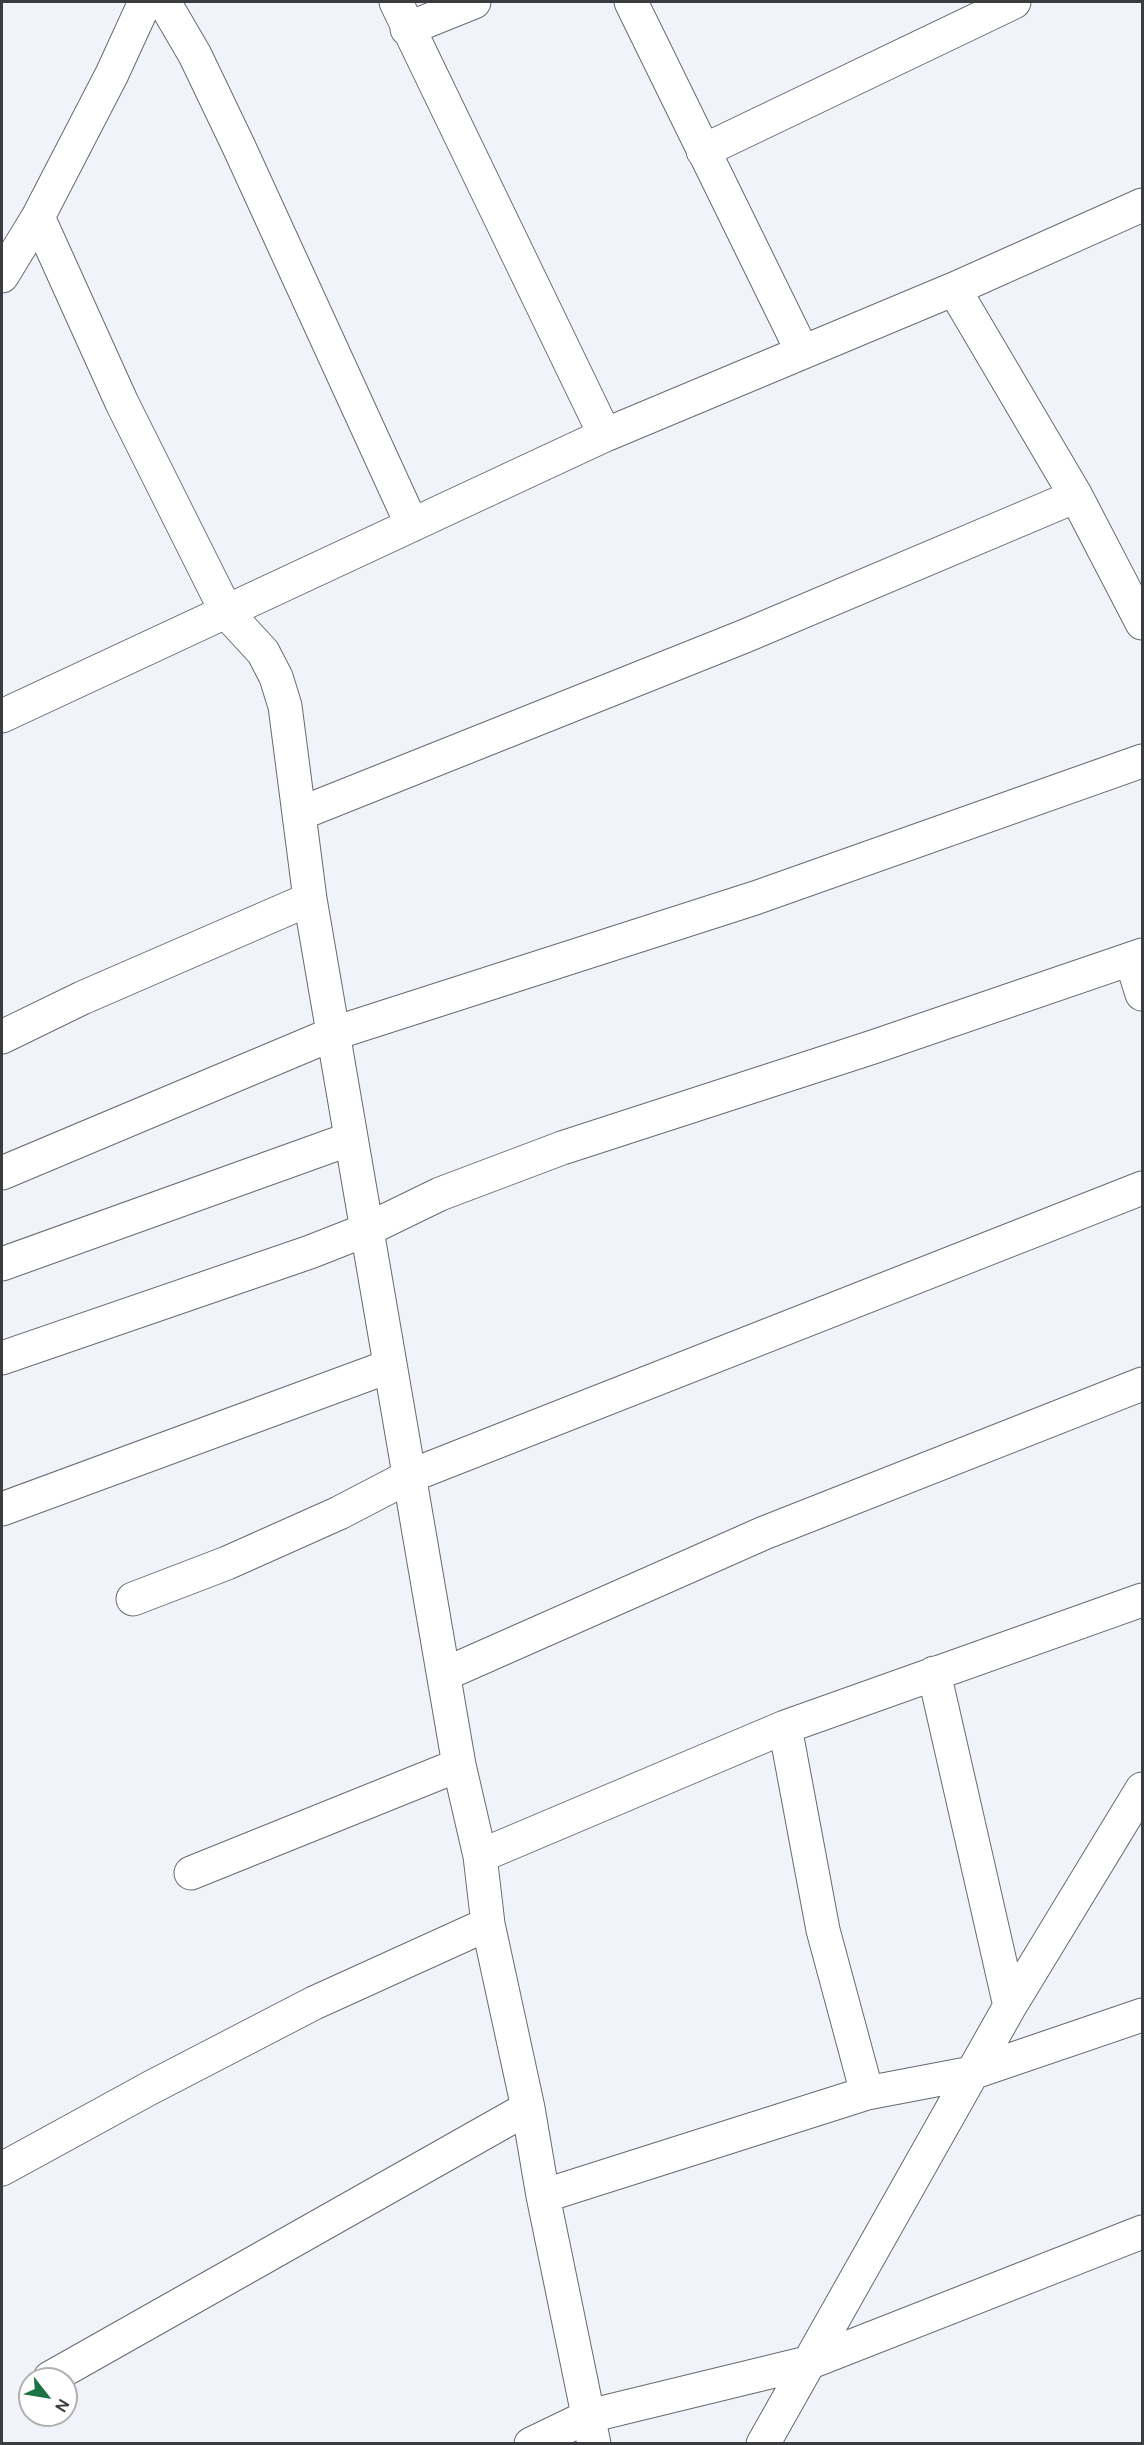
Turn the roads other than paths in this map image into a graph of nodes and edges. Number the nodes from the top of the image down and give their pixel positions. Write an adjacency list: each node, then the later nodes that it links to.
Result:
1 (145, 2): 9 (street)
2 (164, 2): 15 (street)
3 (474, 2): 6 (street)
4 (631, 2): 7 (street)
5 (1014, 2): 7 (street)
6 (401, 15): 13 (street)
7 (703, 151): 12 (street)
8 (1143, 205): 11 (street)
9 (38, 217): 10 (street); 16 (street)
10 (2, 276)
11 (954, 289): 12 (street); 14 (street)
12 (802, 351): 13 (street)
13 (605, 435): 15 (street)
14 (1076, 496): 17 (street); 20 (street)
15 (412, 525): 16 (street)
16 (227, 613): 18 (street); 20 (street)
17 (1143, 623)
18 (2, 716)
19 (1143, 761): 24 (street)
20 (299, 814): 21 (street)
21 (310, 899): 24 (street); 25 (street)
22 (1137, 957): 23 (street); 29 (street)
23 (1143, 994)
24 (335, 1033): 26 (street); 27 (street)
25 (2, 1037)
26 (350, 1138): 29 (street); 30 (street)
27 (2, 1173)
28 (1143, 1188): 34 (street)
29 (366, 1230): 31 (street); 32 (street)
30 (2, 1264)
31 (2, 1358)
32 (390, 1366): 34 (street); 35 (street)
33 (1143, 1384): 39 (street)
34 (410, 1476): 36 (street); 39 (street)
35 (2, 1509)
36 (133, 1599)
37 (1143, 1600): 38 (street)
38 (934, 1673): 40 (street); 46 (street)
39 (445, 1674): 41 (street)
40 (785, 1727): 43 (street); 49 (street)
41 (459, 1765): 43 (street); 44 (street)
42 (1143, 1789): 46 (street)
43 (480, 1856): 45 (street)
44 (191, 1873)
45 (488, 1924): 50 (street); 51 (street)
46 (1010, 2006): 48 (street)
47 (1143, 2015): 48 (street)
48 (972, 2073): 49 (street); 54 (street)
49 (867, 2093): 52 (street)
50 (528, 2108): 52 (street); 55 (street)
51 (2, 2169)
52 (543, 2196): 56 (street)
53 (1143, 2232): 54 (street)
54 (811, 2362): 56 (street); 58 (street)
55 (69, 2367)
56 (591, 2430): 57 (street)
57 (531, 2444)
58 (763, 2444)

